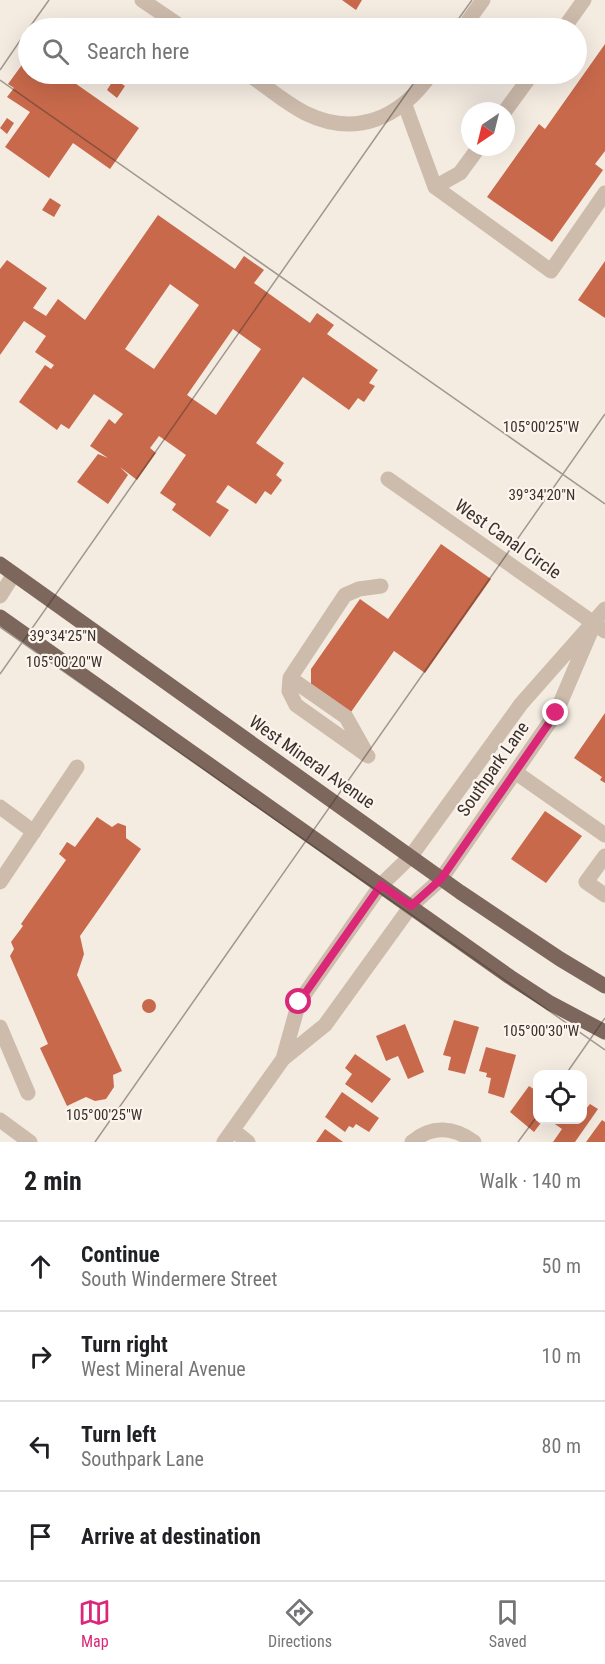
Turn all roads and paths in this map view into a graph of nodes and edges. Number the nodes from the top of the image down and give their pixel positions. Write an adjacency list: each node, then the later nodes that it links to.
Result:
1 (142, 0): 4 (street)
2 (483, 0): 5 (street)
3 (584, 0): 6 (street)
4 (168, 18)
5 (470, 18)
6 (571, 18)
7 (262, 84): 11 (street)
8 (423, 84): 11 (street)
9 (525, 84): 10 (street)
10 (512, 102)
11 (405, 105): 13 (street)
12 (472, 156): 13 (street)
13 (435, 188): 14 (street)
14 (605, 193)
15 (388, 478): 22 (street, West Canal Circle)
16 (0, 564): 17 (main road, West Mineral Avenue)
17 (15, 574): 19 (street); 29 (main road, West Mineral Avenue)
18 (381, 586): 23 (street)
19 (0, 596)
20 (605, 609): 22 (street, Southpark Lane)
21 (0, 617): 33 (main road)
22 (600, 628): 25 (street, Southpark Lane); 29 (street, Southpark Lane)
23 (368, 756)
24 (77, 767): 27 (street)
25 (515, 772): 28 (street); 31 (street, Southpark Lane)
26 (0, 807): 27 (street)
27 (34, 832): 32 (street)
28 (605, 835)
29 (411, 856): 31 (main road, West Mineral Avenue); 33 (street, Southpark Lane)
30 (605, 856): 34 (street)
31 (441, 879): 35 (street, Southpark Lane); 36 (main road, West Mineral Avenue)
32 (0, 882)
33 (381, 885): 35 (main road); 39 (street, Southpark Lane)
34 (605, 895)
35 (411, 906): 38 (main road); 39 (street, Southpark Lane)
36 (605, 986)
37 (0, 1027): 40 (street)
38 (605, 1032)
39 (283, 1059): 42 (street)
40 (28, 1093)
41 (0, 1120): 43 (street)
42 (229, 1136): 44 (street)
43 (30, 1142)
44 (248, 1142)
45 (412, 1142): 46 (street)
46 (474, 1142)

